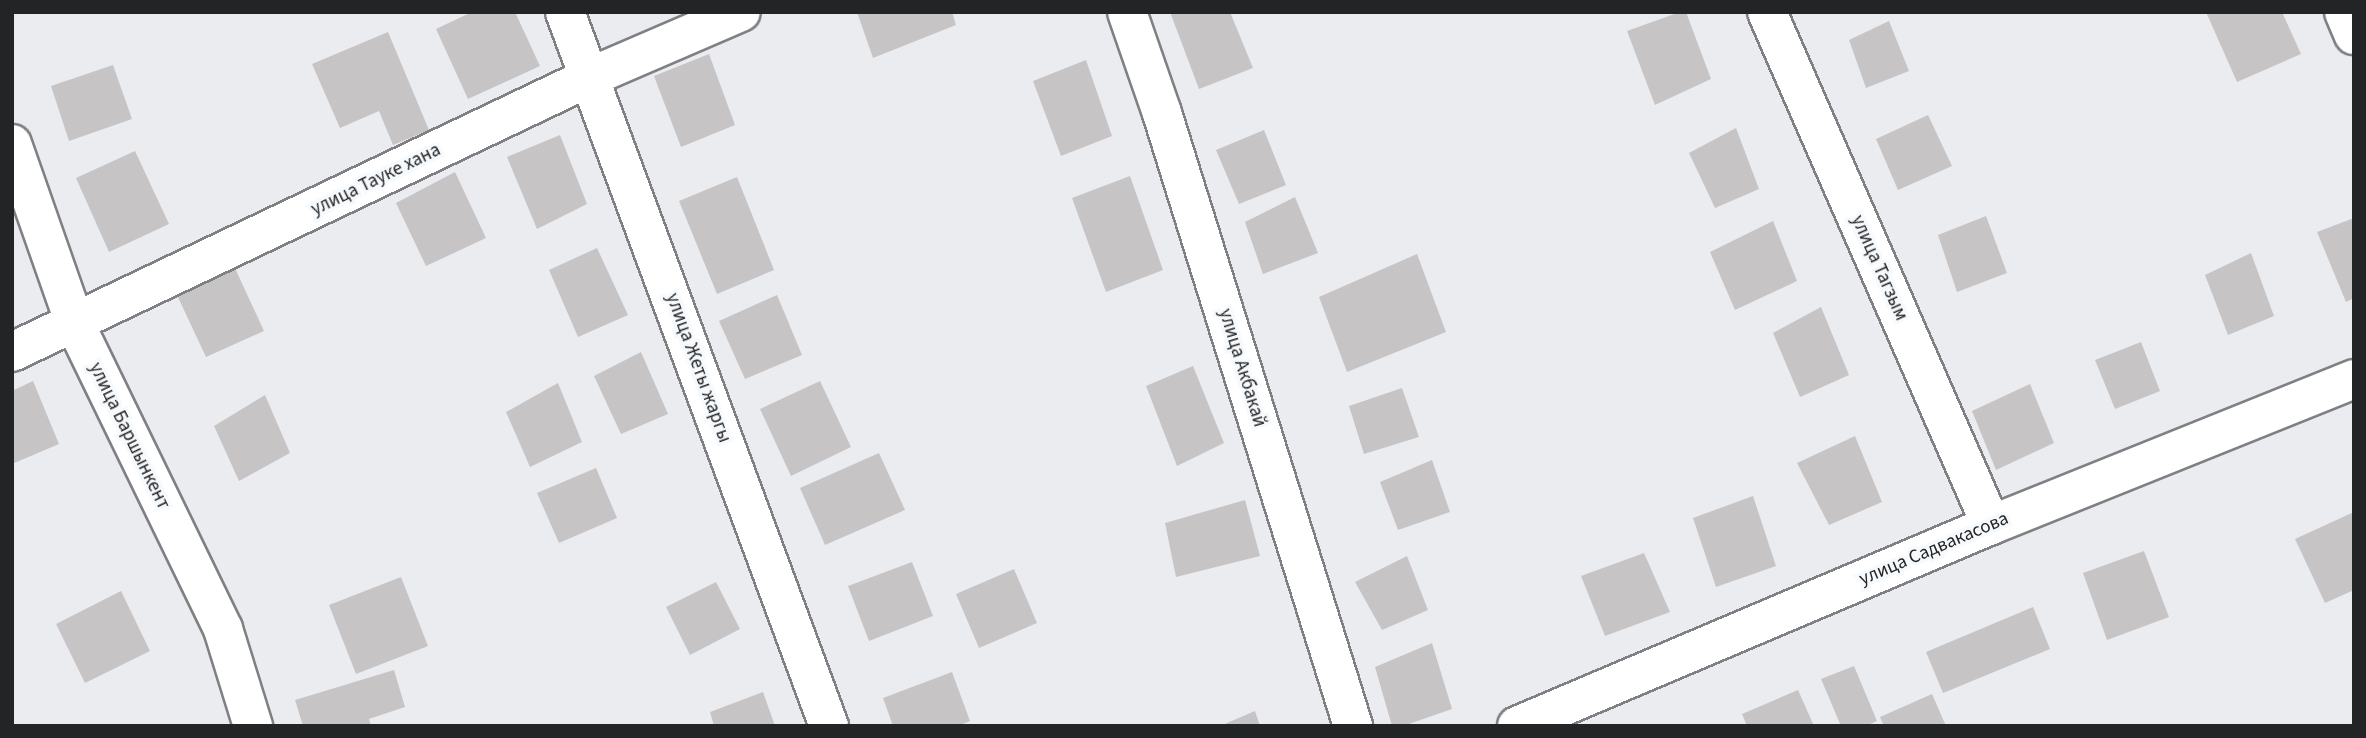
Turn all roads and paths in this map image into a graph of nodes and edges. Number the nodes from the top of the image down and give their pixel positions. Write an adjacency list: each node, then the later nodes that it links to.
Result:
1 (565, 12): 7 (street, улица Жеты жаргы)
2 (741, 12): 7 (street, улица Тауке хана)
3 (1126, 12): 15 (street, улица Акбакай)
4 (1767, 12): 12 (street, улица Тагзым)
5 (2344, 12): 6 (street)
6 (2354, 35)
7 (590, 77): 9 (street, улица Тауке хана); 14 (street, улица Жеты жаргы)
8 (12, 144): 9 (street, улица Баршынкент)
9 (75, 324): 10 (street, улица Тауке хана); 13 (street, улица Баршынкент)
10 (12, 352)
11 (2354, 379): 12 (street, улица Садвакасова)
12 (1991, 525): 16 (street, улица Садвакасова)
13 (253, 726)
14 (829, 726)
15 (1353, 726)
16 (1517, 726)

